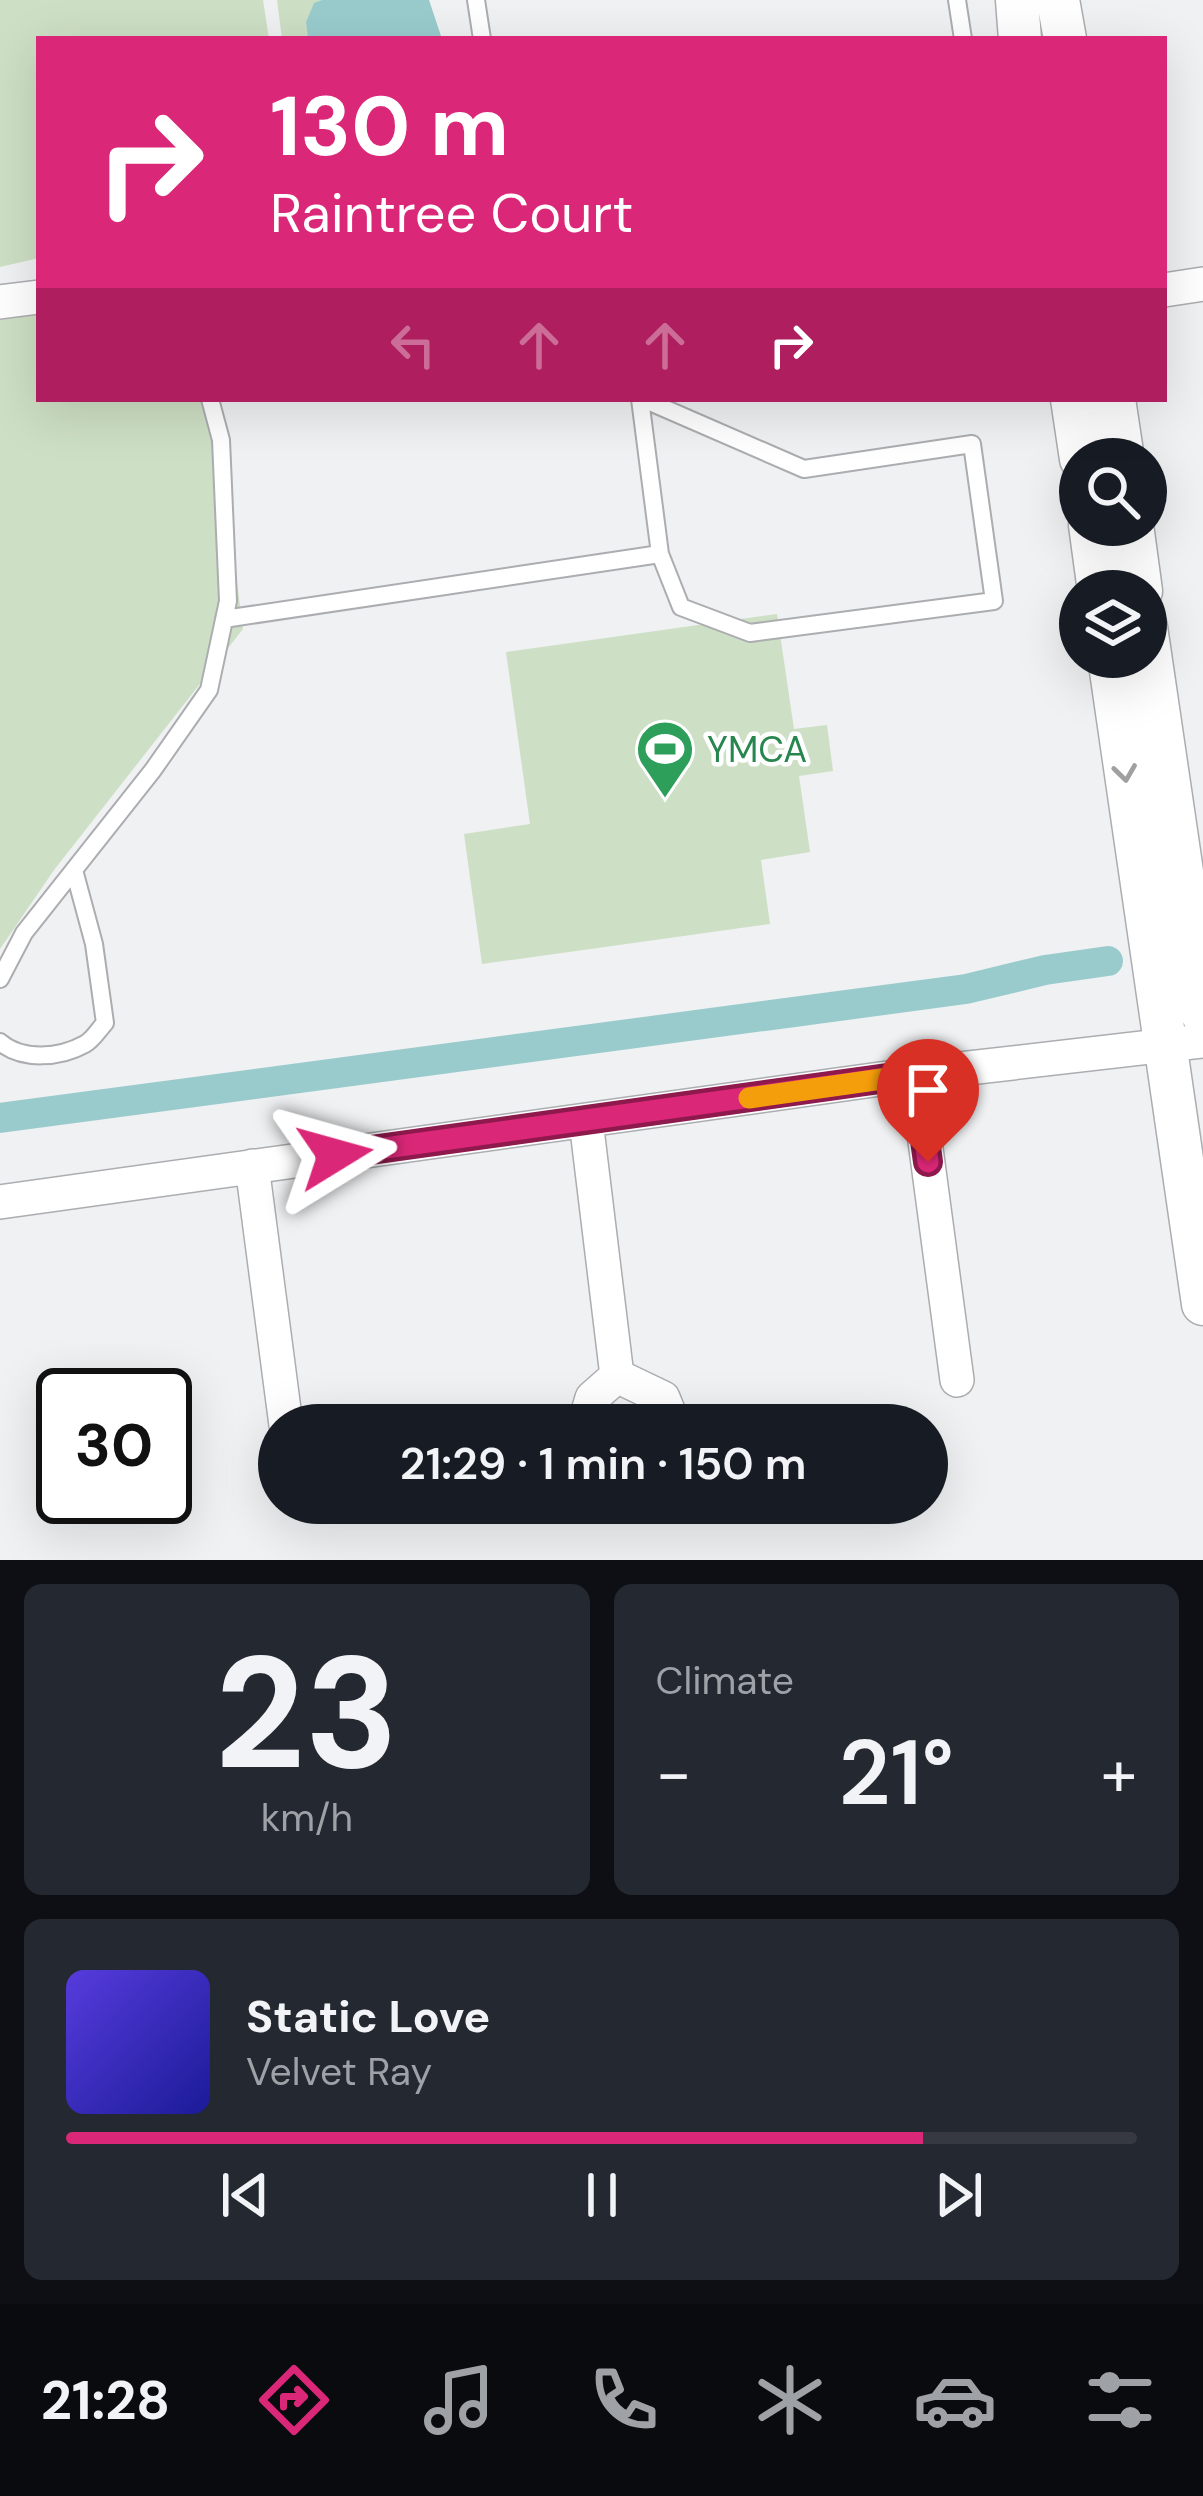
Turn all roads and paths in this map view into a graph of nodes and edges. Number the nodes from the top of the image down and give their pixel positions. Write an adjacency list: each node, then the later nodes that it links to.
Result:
1 (476, 0): 5 (lane)
2 (958, 0): 6 (lane)
3 (1017, 0): 7 (street)
4 (1058, 0): 8 (street)
5 (482, 36)
6 (963, 36)
7 (1020, 36)
8 (1064, 36)
9 (1203, 284): 10 (street)
10 (1167, 290)
11 (36, 297): 12 (street)
12 (0, 302)
13 (211, 402): 21 (lane)
14 (642, 402): 20 (lane)
15 (649, 402): 20 (lane)
16 (1072, 402): 18 (street)
17 (1114, 402): 19 (street)
18 (1078, 438)
19 (1120, 438)
20 (660, 554): 21 (lane)
21 (224, 619): 24 (lane)
22 (1112, 678): 28 (street, one-way to 28)
23 (1153, 678): 26 (street)
24 (74, 869): 25 (lane); 27 (lane)
25 (0, 979)
26 (1203, 1015)
27 (0, 1042)
28 (1184, 1043): 29 (street); 33 (street)
29 (916, 1074): 30 (street); 35 (street)
30 (586, 1121): 31 (street); 34 (street)
31 (252, 1166): 32 (street); 36 (street)
32 (0, 1202)
33 (1203, 1304)
34 (617, 1376): 37 (street); 38 (street)
35 (957, 1380)
36 (283, 1404)
37 (590, 1404)
38 (665, 1404)

